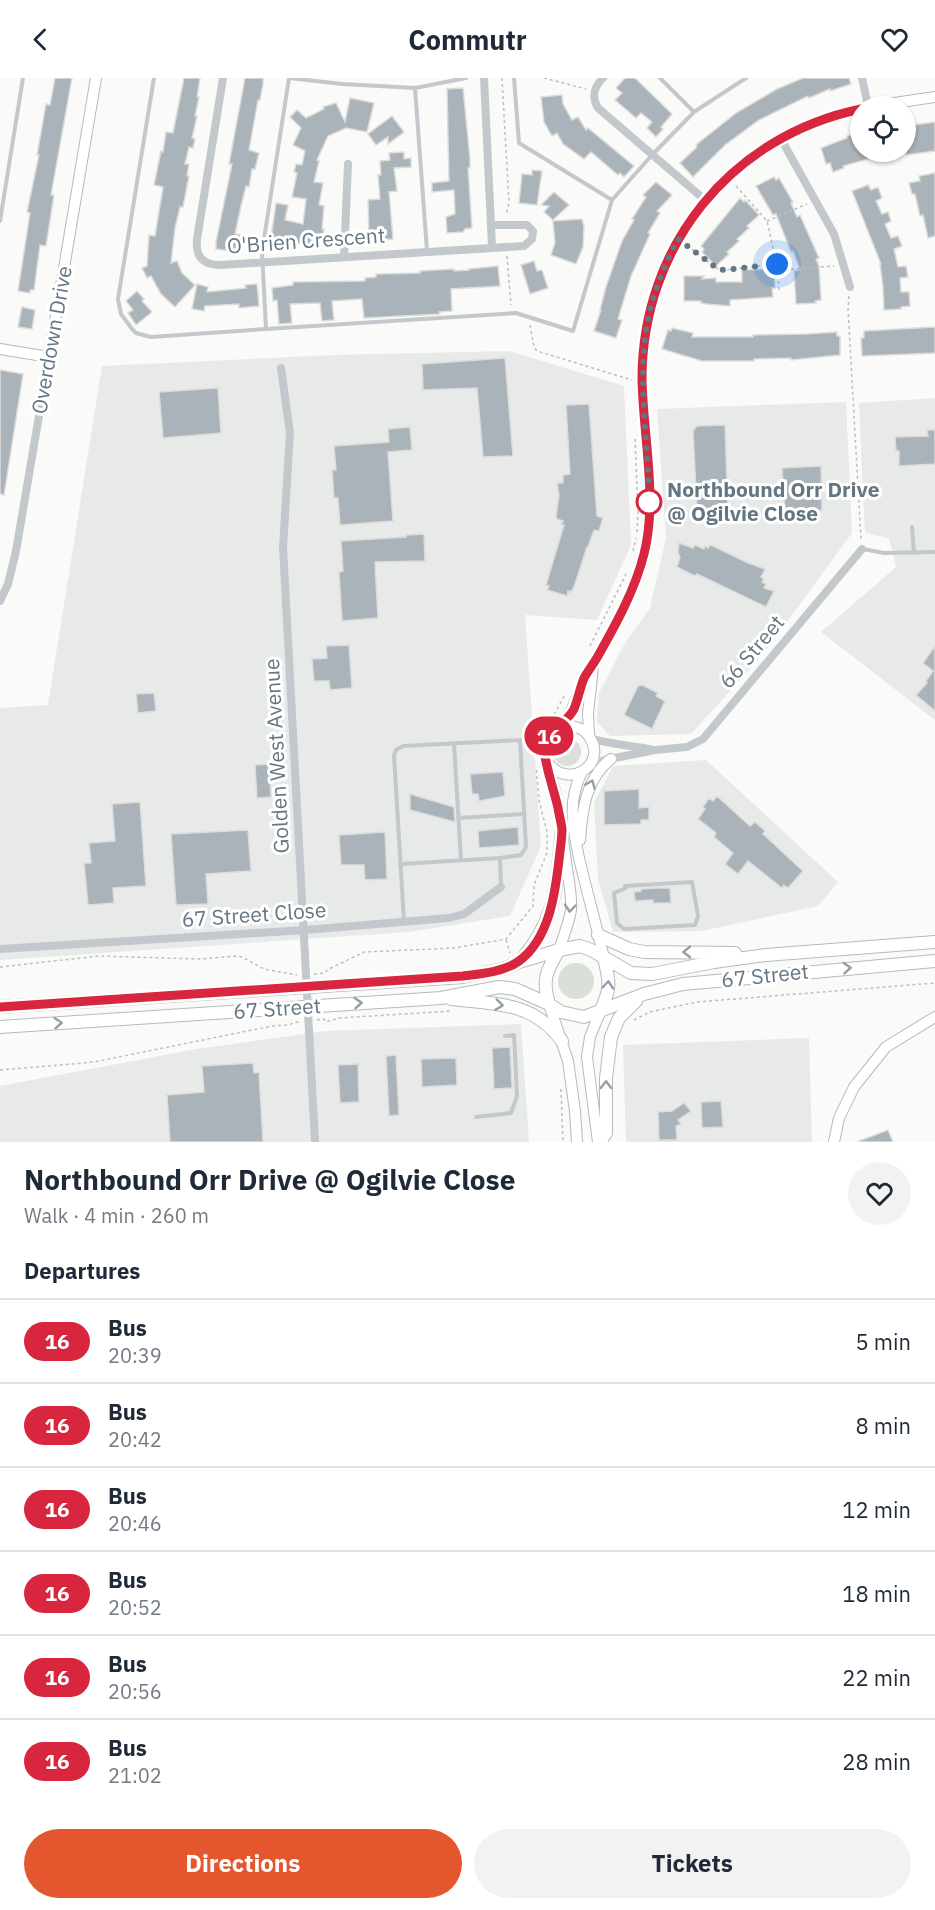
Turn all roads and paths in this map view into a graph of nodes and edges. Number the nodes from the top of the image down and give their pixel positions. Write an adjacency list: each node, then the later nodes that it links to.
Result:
1 (23, 78): 30 (lane)
2 (96, 78): 48 (street, Overdown Drive)
3 (154, 78): 46 (lane)
4 (223, 78): 38 (street, O'Brien Crescent)
5 (289, 78): 15 (lane); 38 (lane)
6 (466, 78): 15 (lane)
7 (484, 78): 32 (street)
8 (502, 78): 29 (path)
9 (514, 78): 26 (lane)
10 (544, 78): 16 (path)
11 (603, 78): 16 (street)
12 (660, 78): 20 (lane)
13 (746, 78): 20 (lane)
14 (862, 78): 17 (street)
15 (415, 88): 35 (lane)
16 (594, 91): 23 (street)
17 (866, 96)
18 (935, 97): 19 (street)
19 (916, 100)
20 (694, 112): 23 (lane)
21 (850, 112): 22 (street)
22 (781, 139): 25 (street); 28 (street)
23 (652, 155): 26 (lane); 27 (street)
24 (348, 164): 37 (street)
25 (728, 176): 27 (street); 31 (path)
26 (612, 200): 45 (lane)
27 (705, 200): 33 (street)
28 (815, 200): 31 (path); 40 (street)
29 (506, 214)
30 (0, 221)
31 (766, 221): 39 (path)
32 (491, 225): 34 (street); 34 (street, O'Brien Crescent)
33 (678, 239): 39 (path); 60 (street)
34 (492, 248): 35 (street, O'Brien Crescent)
35 (428, 252): 37 (street, O'Brien Crescent)
36 (507, 254): 44 (path)
37 (344, 257): 38 (street, O'Brien Crescent)
38 (262, 262): 46 (lane)
39 (777, 264): 41 (path)
40 (844, 264): 41 (path); 42 (street)
41 (778, 270): 43 (path)
42 (850, 287): 53 (path)
43 (779, 292)
44 (516, 313): 45 (lane); 46 (lane)
45 (524, 315): 50 (path)
46 (266, 329)
47 (0, 349): 48 (street)
48 (49, 357): 58 (street, Overdown Drive)
49 (281, 368): 83 (street, Golden West Avenue)
50 (632, 380)
51 (634, 432): 56 (path)
52 (912, 527): 55 (lane)
53 (862, 549): 55 (lane); 68 (street, 66 Street)
54 (935, 552): 55 (lane)
55 (914, 553)
56 (633, 554)
57 (627, 572): 59 (path)
58 (0, 601)
59 (588, 651)
60 (594, 662): 62 (street); 64 (street)
61 (567, 692): 63 (path)
62 (559, 728): 64 (street); 66 (street)
63 (535, 731)
64 (589, 737): 68 (street, 66 Street); 72 (street)
65 (520, 740): 66 (lane); 67 (lane); 73 (lane)
66 (545, 743): 70 (street)
67 (453, 744): 74 (lane); 79 (lane)
68 (655, 750): 69 (street, 66 Street)
69 (610, 759): 72 (street, 66 Street); 77 (street, one-way to 69)
70 (548, 763): 72 (street); 75 (street)
71 (536, 764): 85 (path)
72 (584, 770): 77 (street)
73 (524, 814): 74 (lane); 76 (lane)
74 (458, 818): 78 (lane)
75 (562, 829): 88 (street, one-way to 88); 90 (main road)
76 (500, 858): 78 (lane); 80 (lane)
77 (579, 858): 84 (street)
78 (461, 860): 79 (lane)
79 (400, 864): 82 (lane)
80 (501, 887): 82 (street, 67 Street Close)
81 (626, 887): 81 (lane)
82 (404, 922): 83 (street, 67 Street Close)
83 (304, 930): 87 (street, 67 Street Close); 94 (street, Golden West Avenue)
84 (598, 935): 89 (main road, one-way to 84); 91 (street)
85 (506, 939): 90 (path); 94 (path)
86 (935, 942): 89 (main road, 67 Street)
87 (0, 949)
88 (559, 950): 90 (main road, 67 Street); 91 (main road); 98 (main road)
89 (766, 955): 91 (main road, 67 Street)
90 (515, 958): 94 (main road, 67 Street)
91 (604, 958): 102 (main road, one-way to 91)
92 (935, 961): 97 (main road, 67 Street, one-way to 92)
93 (0, 967): 94 (path)
94 (307, 981): 99 (street, Golden West Avenue); 100 (main road, 67 Street)
95 (935, 983): 103 (path)
96 (441, 998): 98 (main road, 67 Street); 99 (main road, 67 Street, one-way to 96); 110 (main road, one-way to 110)
97 (646, 999): 102 (main road, 67 Street); 103 (path); 117 (main road, one-way to 97)
98 (549, 1004): 102 (main road); 110 (street)
99 (308, 1006): 108 (main road, 67 Street, one-way to 99); 114 (street, Golden West Avenue)
100 (0, 1007)
101 (453, 1011): 105 (path)
102 (600, 1012): 117 (street)
103 (650, 1012): 106 (path)
104 (935, 1017): 118 (street)
105 (325, 1020)
106 (632, 1022)
107 (288, 1025): 111 (path)
108 (0, 1027)
109 (505, 1036): 113 (lane)
110 (562, 1041): 116 (street)
111 (0, 1070)
112 (561, 1084): 115 (path)
113 (476, 1117)
114 (315, 1142)
115 (563, 1142)
116 (577, 1142)
117 (599, 1142)
118 (834, 1142)

